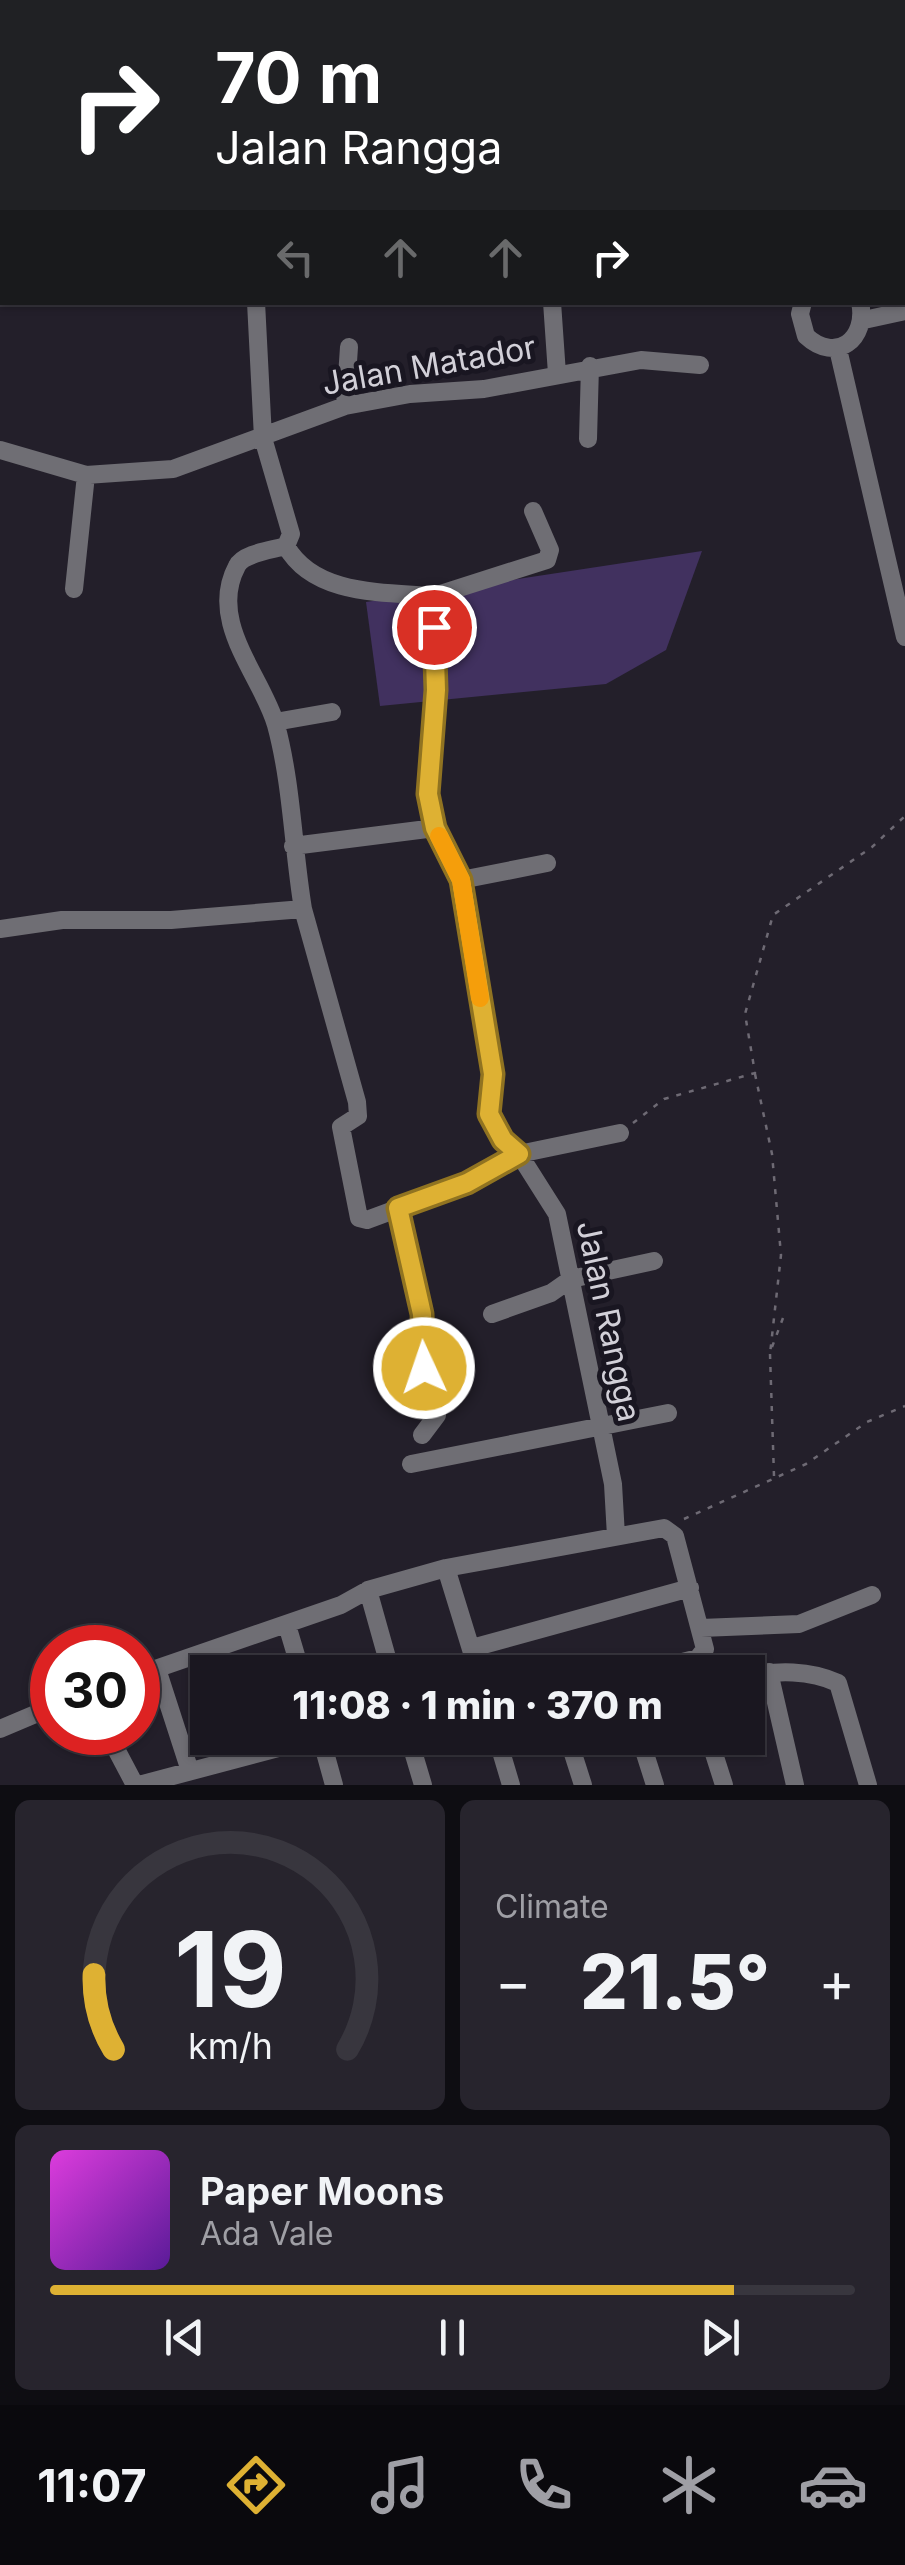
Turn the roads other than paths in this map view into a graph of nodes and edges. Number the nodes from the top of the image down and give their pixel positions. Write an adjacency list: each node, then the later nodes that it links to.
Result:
1 (256, 305): 12 (street)
2 (552, 305): 10 (street)
3 (802, 305): 7 (street)
4 (862, 311): 5 (street); 7 (street)
5 (905, 311)
6 (349, 347): 11 (street)
7 (838, 349): 20 (street)
8 (700, 365): 9 (street, Jalan Matador)
9 (590, 366): 10 (street, Jalan Matador); 13 (street)
10 (557, 374): 11 (street, Jalan Matador)
11 (345, 406): 12 (street, Jalan Matador)
12 (264, 438): 15 (street, Jalan Matador); 17 (street)
13 (588, 439)
14 (0, 450): 15 (street, Jalan Matador)
15 (86, 475): 18 (street)
16 (533, 511): 19 (street)
17 (286, 546): 19 (street); 22 (street)
18 (74, 590)
19 (434, 596): 23 (street, Jalan Rangga)
20 (905, 637)
21 (332, 712): 22 (street)
22 (275, 722): 24 (street)
23 (435, 828): 24 (street); 26 (street, Jalan Rangga)
24 (293, 846): 27 (street)
25 (547, 863): 26 (street)
26 (461, 880): 30 (street, Jalan Rangga)
27 (303, 909): 28 (street); 31 (street)
28 (0, 929)
29 (620, 1133): 30 (street)
30 (519, 1154): 31 (street); 33 (street, Jalan Rangga)
31 (398, 1208): 37 (street)
32 (654, 1261): 33 (street)
33 (571, 1279): 34 (street); 36 (street, Jalan Rangga)
34 (492, 1314)
35 (668, 1412): 36 (street)
36 (600, 1424): 38 (street); 39 (street, Jalan Rangga)
37 (422, 1435)
38 (410, 1464)
39 (616, 1536): 40 (street); 41 (street)
40 (446, 1568): 42 (street); 47 (street)
41 (690, 1588): 45 (street); 47 (street)
42 (368, 1590): 44 (street); 50 (street)
43 (872, 1595): 45 (street)
44 (286, 1625): 46 (street); 49 (street)
45 (700, 1628): 52 (street)
46 (220, 1647): 48 (street); 53 (street)
47 (472, 1648): 51 (street)
48 (223, 1655)
49 (296, 1655)
50 (386, 1655)
51 (474, 1655)
52 (700, 1655)
53 (160, 1668)
54 (768, 1672): 55 (street); 75 (street); 76 (street)
55 (765, 1673)
56 (160, 1678): 67 (street)
57 (30, 1716): 58 (street)
58 (0, 1729)
59 (120, 1755): 68 (street)
60 (231, 1755): 67 (street)
61 (324, 1755): 69 (street)
62 (414, 1755): 70 (street)
63 (503, 1755): 71 (street)
64 (573, 1755): 72 (street)
65 (645, 1755): 73 (street)
66 (715, 1755): 74 (street)
67 (190, 1772): 68 (street)
68 (137, 1785)
69 (334, 1785)
70 (423, 1785)
71 (511, 1785)
72 (583, 1785)
73 (654, 1785)
74 (724, 1785)
75 (795, 1785)
76 (868, 1785)

